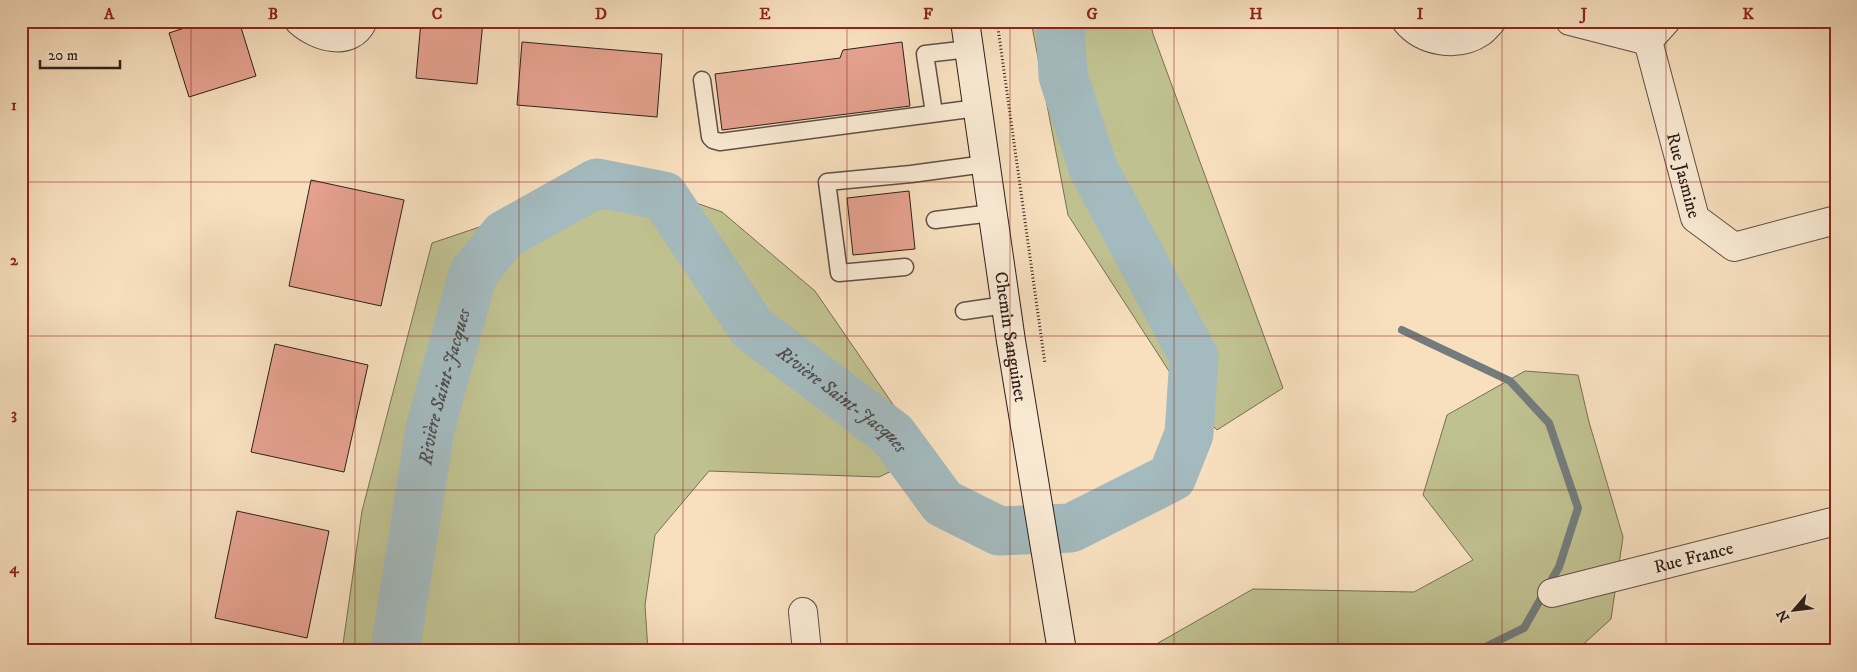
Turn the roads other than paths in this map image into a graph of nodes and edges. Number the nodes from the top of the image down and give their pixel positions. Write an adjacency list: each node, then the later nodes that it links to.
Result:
1 (299, 21): 2 (street)
2 (363, 21)
3 (965, 21): 9 (street, Chemin Sanguinet)
4 (1406, 21): 5 (street)
5 (1492, 21)
6 (1570, 21): 8 (street)
7 (1666, 21): 8 (street)
8 (1648, 41): 16 (street, Rue Jasmine)
9 (969, 49): 11 (street, Chemin Sanguinet); 12 (lane)
10 (702, 80): 12 (lane)
11 (977, 108): 12 (lane); 13 (street, Chemin Sanguinet)
12 (934, 113)
13 (985, 164): 14 (street, Chemin Sanguinet); 17 (lane)
14 (992, 213): 15 (lane); 18 (street, Chemin Sanguinet)
15 (935, 220)
16 (1836, 220)
17 (905, 267)
18 (1005, 305): 19 (lane); 24 (street, Chemin Sanguinet)
19 (964, 311)
20 (1836, 521): 21 (street, Rue France)
21 (1552, 593)
22 (803, 612): 23 (street)
23 (807, 651)
24 (1062, 651)

